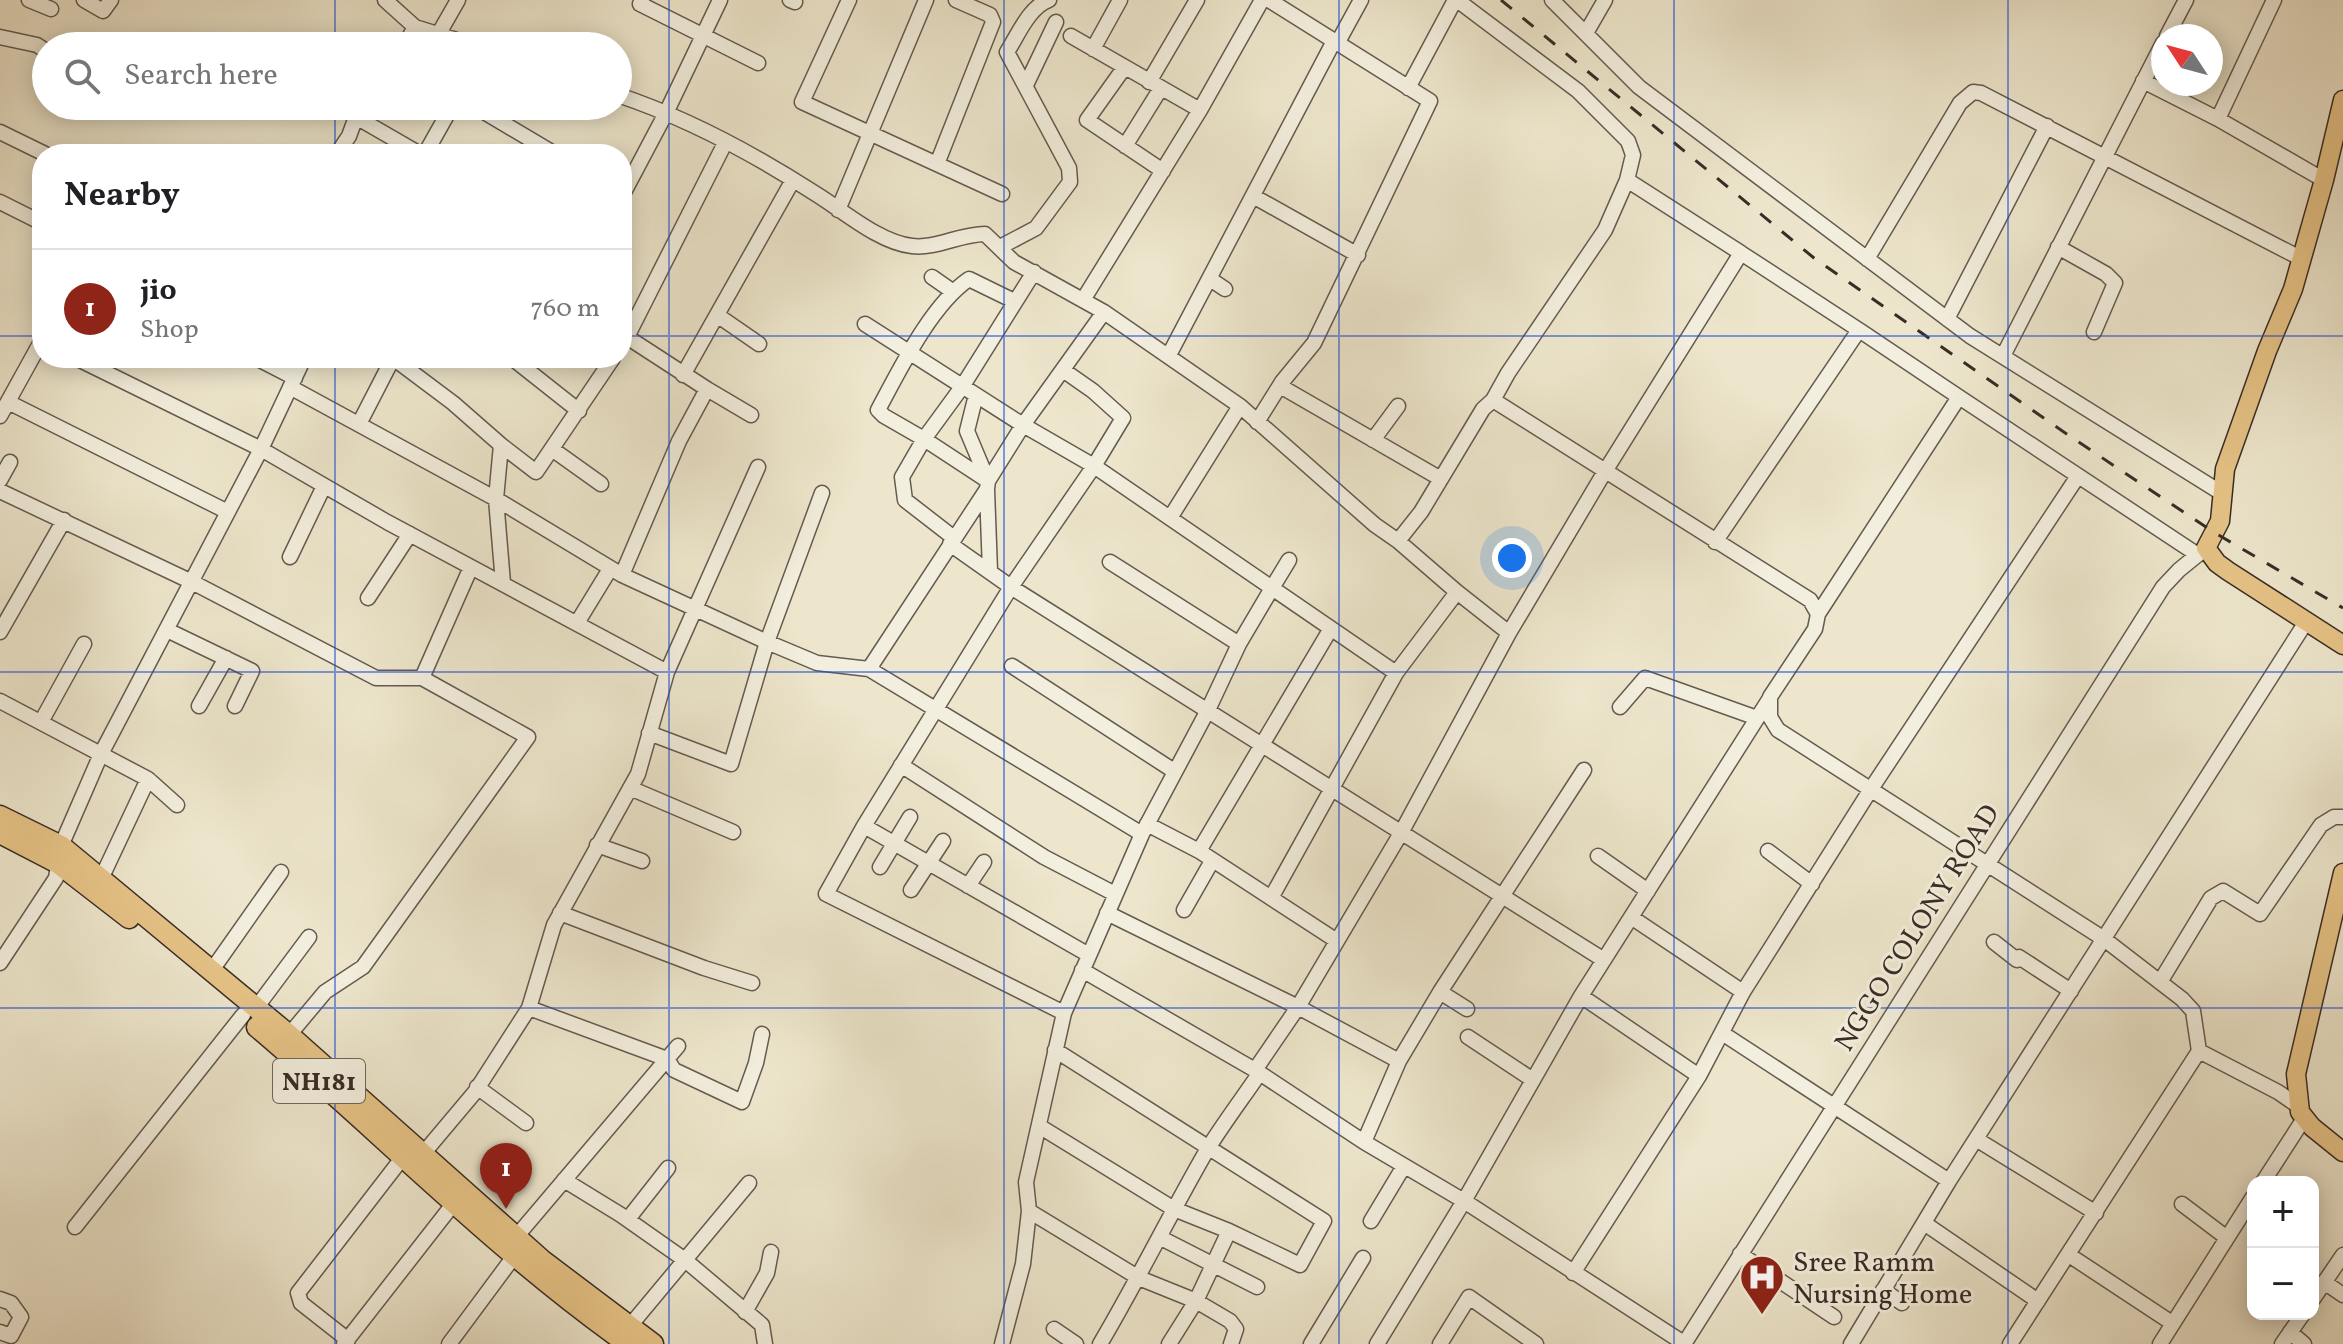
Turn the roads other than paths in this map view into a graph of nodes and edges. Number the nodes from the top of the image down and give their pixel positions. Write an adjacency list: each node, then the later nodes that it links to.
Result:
1 (29, 0): 22 (street)
2 (84, 0): 3 (street)
3 (111, 0)
4 (386, 0): 25 (street)
5 (458, 0): 28 (street)
6 (642, 0): 30 (street)
7 (720, 0): 30 (street)
8 (849, 0): 54 (street)
9 (926, 0): 54 (street)
10 (956, 0): 63 (street)
11 (1049, 0): 40 (street)
12 (1120, 0): 35 (street)
13 (1197, 0): 41 (street)
14 (1262, 0): 45 (street)
15 (1269, 0): 33 (street)
16 (1361, 0): 33 (street)
17 (1456, 0): 42 (street); 67 (street)
18 (1552, 0): 29 (street)
19 (1605, 0): 29 (street)
20 (2186, 0): 24 (street)
21 (2274, 0): 47 (street)
22 (51, 9)
23 (1056, 22): 40 (street)
24 (2173, 24)
25 (415, 27): 26 (street); 27 (street)
26 (412, 32)
27 (429, 32)
28 (440, 32)
29 (1586, 33): 78 (street)
30 (703, 36): 36 (street); 46 (street)
31 (1071, 36): 35 (street)
32 (0, 37): 34 (street)
33 (1336, 41): 42 (street); 70 (street)
34 (32, 44)
35 (1093, 49): 38 (street)
36 (758, 63)
37 (2151, 66): 39 (street)
38 (1124, 68): 41 (street); 60 (street)
39 (2143, 81): 47 (street); 62 (street)
40 (1026, 85): 74 (street)
41 (1155, 85): 45 (street); 60 (street)
42 (1408, 88): 77 (street)
43 (632, 100): 46 (street)
44 (2343, 100): 68 (main road)
45 (1200, 110): 64 (street)
46 (667, 111): 55 (street); 65 (street)
47 (2218, 119): 68 (street)
48 (356, 120): 56 (street)
49 (372, 120): 57 (street)
50 (443, 120): 58 (street)
51 (498, 120): 59 (street)
52 (2047, 126): 62 (street); 78 (street); 89 (street)
53 (0, 132): 61 (street)
54 (870, 133): 63 (street); 72 (street)
55 (725, 143): 66 (street); 90 (street)
56 (344, 144)
57 (407, 144)
58 (428, 144)
59 (538, 144)
60 (1125, 146): 64 (street)
61 (32, 148)
62 (2103, 156): 75 (street); 79 (street)
63 (937, 164): 69 (street)
64 (1163, 171): 85 (street)
65 (632, 176)
66 (793, 180): 72 (street); 88 (street)
67 (1627, 180): 76 (street); 115 (street)
68 (2324, 180): 79 (main road)
69 (1002, 194)
70 (1253, 196): 77 (street); 82 (street)
71 (0, 202): 73 (street)
72 (838, 210): 74 (street)
73 (32, 218)
74 (1000, 247): 80 (street)
75 (2058, 247): 93 (street); 98 (street)
76 (1741, 253): 92 (street); 133 (street)
77 (1358, 255): 110 (street)
78 (1867, 259): 89 (street)
79 (2302, 259): 141 (main road)
80 (1034, 272): 85 (street); 86 (street)
81 (932, 277): 84 (street)
82 (1210, 279): 83 (street); 97 (street)
83 (1225, 289)
84 (952, 291): 86 (street); 96 (street)
85 (1083, 300): 87 (street)
86 (1014, 301): 111 (street)
87 (1104, 312): 97 (street); 107 (street)
88 (717, 315): 94 (street); 108 (street)
89 (1947, 319): 98 (street)
90 (632, 324)
91 (865, 324): 96 (street)
92 (1859, 330): 114 (street); 150 (street)
93 (2094, 332)
94 (759, 344)
95 (632, 345): 108 (street)
96 (908, 353): 111 (street); 125 (street)
97 (1169, 355): 116 (street)
98 (2003, 356): 141 (street)
99 (32, 359): 118 (street)
100 (96, 368): 127 (street)
101 (270, 368): 109 (street)
102 (299, 368): 109 (street)
103 (388, 368): 122 (street)
104 (406, 368): 126 (street)
105 (527, 368): 119 (street)
106 (607, 368): 119 (street)
107 (1063, 370): 123 (street); 131 (street)
108 (683, 375): 112 (street)
109 (292, 383): 122 (street); 127 (street)
110 (1280, 386): 121 (street); 124 (street)
111 (962, 387): 113 (street); 125 (street)
112 (707, 389): 120 (street); 157 (street)
113 (976, 395): 123 (street); 129 (street)
114 (1959, 397): 134 (street); 165 (street)
115 (1493, 400): 133 (street); 135 (street)
116 (1240, 406): 121 (street); 145 (street)
117 (1398, 406): 124 (street)
118 (4, 409): 144 (street)
119 (579, 411): 128 (street)
120 (751, 415)
121 (1257, 422): 149 (street)
122 (359, 424): 143 (street)
123 (1023, 425): 131 (street); 138 (street)
124 (1373, 440): 135 (street)
125 (929, 442): 129 (street); 138 (street); 148 (street)
126 (501, 445): 128 (street); 143 (street)
127 (261, 449): 139 (street); 144 (street)
128 (552, 449): 137 (street)
129 (978, 455): 138 (street)
130 (10, 462): 136 (street)
131 (1094, 466): 145 (street); 160 (street)
132 (758, 467): 164 (street)
133 (1604, 473): 150 (street); 171 (street)
134 (2078, 476): 151 (street); 200 (street)
135 (1441, 479): 149 (street)
136 (0, 480)
137 (601, 484)
138 (987, 485): 148 (street); 156 (street)
139 (324, 486): 147 (street); 152 (street)
140 (0, 491): 146 (street)
141 (2220, 492): 151 (main road)
142 (822, 493): 172 (street)
143 (496, 499): 157 (street); 159 (street)
144 (228, 512): 158 (street)
145 (1170, 518): 161 (street)
146 (64, 520): 158 (street); 170 (street)
147 (410, 534): 155 (street); 163 (street)
148 (952, 541): 156 (street); 178 (street)
149 (1398, 541): 162 (street)
150 (1715, 542): 165 (street)
151 (2202, 552): 166 (main road); 220 (street, NGGO COLONY ROAD)
152 (290, 557)
153 (1289, 560): 161 (street)
154 (1110, 562): 174 (street)
155 (471, 567): 159 (street); 181 (street)
156 (990, 571): 160 (street)
157 (616, 572): 164 (street); 167 (street)
158 (192, 582): 168 (street); 181 (street)
159 (503, 583): 167 (street)
160 (1011, 587): 187 (street); 188 (street)
161 (1272, 588): 169 (street); 174 (street)
162 (1457, 592): 171 (street); 180 (street)
163 (368, 598)
164 (694, 607): 172 (street); 179 (street)
165 (1818, 614): 182 (street)
166 (2306, 622): 175 (main road); 238 (street)
167 (577, 623): 179 (street)
168 (167, 630): 176 (street); 193 (street)
169 (1330, 630): 180 (street); 192 (street)
170 (0, 632)
171 (1509, 633): 209 (street)
172 (767, 642): 178 (street); 191 (street)
173 (84, 644): 190 (street)
174 (1239, 644): 188 (street)
175 (2343, 645)
176 (226, 658): 184 (street); 185 (street)
177 (1012, 666): 196 (street)
178 (869, 669): 187 (street)
179 (667, 672): 191 (street)
180 (1396, 673): 198 (street)
181 (422, 678): 259 (street)
182 (1770, 697): 189 (street); 200 (street)
183 (0, 701): 190 (street)
184 (199, 706)
185 (235, 706)
186 (1620, 707): 189 (street)
187 (936, 708): 194 (street); 206 (street)
188 (1208, 710): 192 (street); 196 (street)
189 (1757, 718): 229 (street)
190 (41, 722): 193 (street)
191 (649, 733): 199 (street)
192 (1262, 744): 198 (street); 213 (street)
193 (101, 754): 197 (street); 215 (street)
194 (901, 765): 205 (street); 230 (street)
195 (1584, 770): 231 (street)
196 (1174, 771): 206 (street)
197 (148, 779): 201 (street); 225 (street)
198 (1333, 787): 209 (street); 232 (street)
199 (630, 788): 207 (street); 212 (street)
200 (1871, 789): 220 (street); 226 (street)
201 (177, 805)
202 (0, 816): 215 (highway, NH181)
203 (910, 817): 211 (street)
204 (2343, 817): 246 (street)
205 (864, 826): 211 (street); 256 (street)
206 (1144, 829): 213 (street); 230 (street)
207 (733, 832)
208 (0, 833): 215 (highway, NH181)
209 (1401, 833): 231 (street); 239 (street)
210 (943, 841): 221 (street)
211 (893, 843): 221 (street); 222 (street)
212 (597, 845): 217 (street); 234 (street)
213 (1199, 851): 218 (street)
214 (1768, 851): 226 (street)
215 (60, 855): 225 (highway, NH181); 243 (street); 255 (highway, NH181)
216 (1598, 856): 229 (street)
217 (642, 861)
218 (1212, 861): 232 (street); 233 (street)
219 (984, 862): 227 (street)
220 (1987, 862): 238 (street); 270 (street, NGGO COLONY ROAD)
221 (929, 863): 227 (street); 228 (street)
222 (880, 867)
223 (281, 872): 244 (street)
224 (2343, 873): 271 (main road)
225 (101, 879): 244 (highway, NH181)
226 (1812, 884): 250 (street)
227 (968, 886): 241 (street)
228 (911, 890)
229 (1648, 891): 236 (street)
230 (1115, 894): 235 (street)
231 (1502, 897): 242 (street); 249 (street)
232 (1271, 898): 239 (street)
233 (1184, 910)
234 (560, 913): 247 (street); 253 (street)
235 (1107, 913): 241 (street); 252 (street)
236 (1631, 917): 242 (street); 250 (street)
237 (309, 937): 255 (street)
238 (2104, 939): 246 (street); 248 (street)
239 (1337, 941): 252 (street)
240 (1994, 942): 248 (street)
241 (1089, 955): 245 (street)
242 (1604, 960): 251 (street)
243 (0, 963)
244 (212, 970): 255 (highway, NH181)
245 (1082, 970): 256 (street); 266 (street)
246 (2160, 982): 263 (street)
247 (752, 983)
248 (2071, 991): 274 (street)
249 (1440, 992): 254 (street); 265 (street)
250 (1743, 992): 257 (street)
251 (1581, 996): 267 (street); 268 (street)
252 (1298, 1007): 265 (street); 266 (street)
253 (529, 1008): 264 (street); 269 (street)
254 (1467, 1009)
255 (250, 1012): 259 (highway, NH181); 278 (highway, NH181); 295 (street)
256 (1064, 1013): 262 (street)
257 (1722, 1033): 267 (street); 270 (street)
258 (762, 1034): 264 (street)
259 (289, 1035): 278 (highway, NH181)
260 (1468, 1037): 268 (street)
261 (678, 1046): 264 (street)
262 (1055, 1050): 273 (street); 276 (street)
263 (2199, 1051): 271 (street); 291 (street)
264 (667, 1059): 282 (street)
265 (1399, 1061): 275 (street)
266 (1257, 1072): 275 (street); 276 (street)
267 (1699, 1076): 307 (street)
268 (1533, 1080): 285 (street)
269 (477, 1087): 272 (street); 278 (street)
270 (1835, 1104): 283 (street); 301 (street, NGGO COLONY ROAD)
271 (2301, 1111): 277 (main road); 281 (street)
272 (526, 1123)
273 (1039, 1126): 289 (street); 290 (street)
274 (1976, 1139): 283 (street); 291 (street)
275 (1364, 1142): 279 (street)
276 (1209, 1146): 289 (street); 296 (street)
277 (2343, 1152)
278 (412, 1156): 286 (highway, NH181); 299 (highway, NH181); 326 (street)
279 (1404, 1166): 285 (street); 293 (street)
280 (668, 1168): 292 (street)
281 (2266, 1176)
282 (564, 1180): 292 (street); 299 (street)
283 (1949, 1181): 294 (street)
284 (749, 1183): 305 (street)
285 (1464, 1201): 307 (street); 336 (street)
286 (454, 1203): 299 (highway, NH181); 326 (street)
287 (2182, 1204): 298 (street)
288 (2247, 1206): 298 (street)
289 (1174, 1209): 296 (street); 297 (street)
290 (1029, 1211): 308 (street); 330 (street)
291 (2096, 1213): 302 (street)
292 (628, 1219): 305 (street)
293 (1371, 1221)
294 (1924, 1223): 311 (street); 316 (street)
295 (75, 1227)
296 (1229, 1231): 306 (street)
297 (1161, 1238): 306 (street); 308 (street)
298 (2227, 1238): 321 (street)
299 (516, 1247): 324 (highway, NH181); 327 (street)
300 (771, 1252): 318 (street)
301 (1740, 1254): 319 (street); 339 (street, NGGO COLONY ROAD)
302 (2069, 1255): 316 (street); 321 (street)
303 (2343, 1255): 309 (street)
304 (1363, 1258): 335 (street)
305 (685, 1260): 318 (street); 324 (street)
306 (1214, 1266): 310 (street); 315 (street)
307 (1573, 1273): 339 (street)
308 (1139, 1278): 315 (street); 332 (street)
309 (2324, 1282): 312 (street); 313 (street)
310 (1257, 1287)
311 (1883, 1290): 317 (street); 340 (street)
312 (2319, 1290)
313 (2343, 1295)
314 (0, 1299): 323 (street)
315 (1196, 1301): 333 (street); 334 (street)
316 (2038, 1301): 341 (street)
317 (1902, 1303)
318 (745, 1312): 329 (street)
319 (1834, 1317)
320 (2299, 1320): 325 (street)
321 (2172, 1323): 342 (street)
322 (1054, 1329): 331 (street)
323 (0, 1332)
324 (620, 1338): 328 (highway, NH181)
325 (2286, 1338): 343 (street)
326 (346, 1342)
327 (449, 1344)
328 (653, 1344)
329 (765, 1344)
330 (1002, 1344)
331 (1076, 1344)
332 (1100, 1344)
333 (1169, 1344)
334 (1231, 1344)
335 (1311, 1344)
336 (1377, 1344)
337 (1440, 1344): 338 (street)
338 (1536, 1344)
339 (1685, 1344)
340 (1851, 1344)
341 (2010, 1344)
342 (2160, 1344)
343 (2304, 1344)

